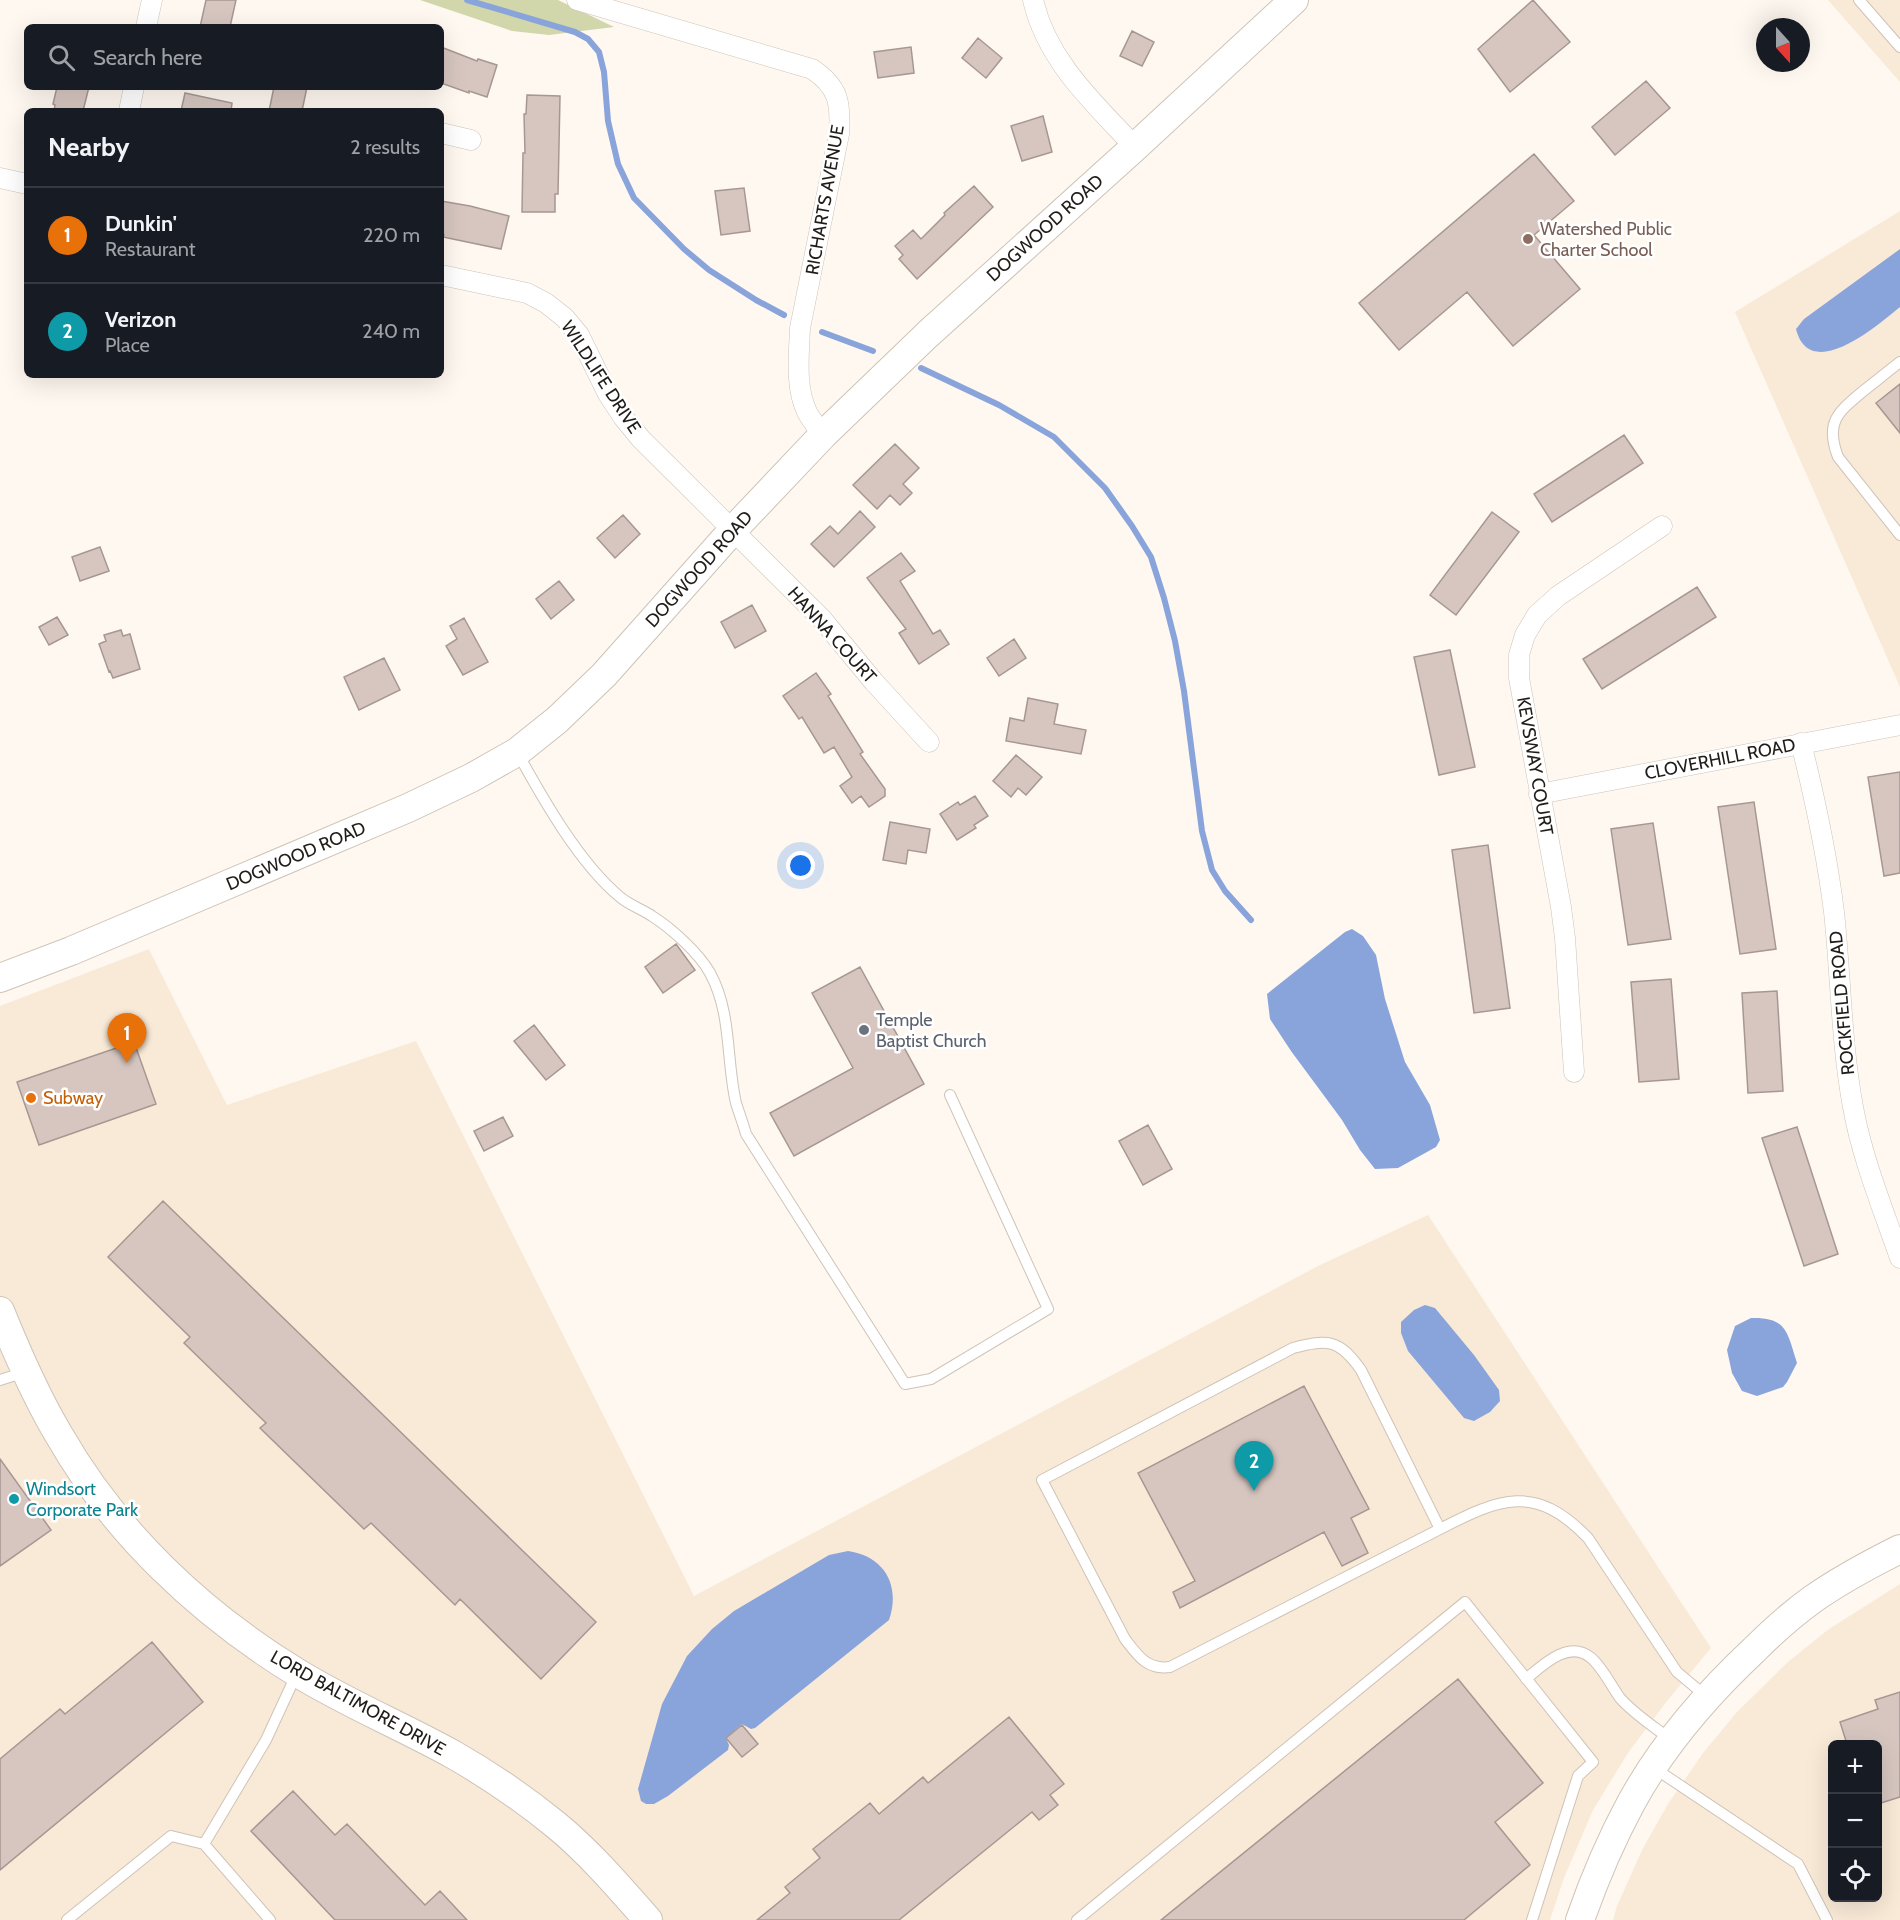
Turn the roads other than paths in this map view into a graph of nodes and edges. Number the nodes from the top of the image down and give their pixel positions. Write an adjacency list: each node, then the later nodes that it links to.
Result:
1 (152, 0): 6 (street)
2 (577, 0): 17 (street, RICHARTS AVENUE)
3 (1033, 0): 12 (street)
4 (1294, 0): 12 (main road, DOGWOOD ROAD)
5 (1859, 0): 7 (lane)
6 (147, 24)
7 (1900, 47)
8 (133, 90): 9 (street)
9 (130, 108)
10 (444, 134): 11 (street)
11 (471, 140)
12 (1135, 147): 17 (main road, DOGWOOD ROAD)
13 (0, 178): 14 (street)
14 (24, 183)
15 (444, 276): 19 (street, WILDLIFE DRIVE)
16 (1900, 362): 20 (lane)
17 (824, 435): 19 (main road, DOGWOOD ROAD)
18 (1662, 526): 25 (street, KEVSWAY COURT)
19 (732, 531): 22 (street, HANNA COURT); 24 (main road, DOGWOOD ROAD)
20 (1900, 536)
21 (1900, 725): 23 (street, CLOVERHILL ROAD)
22 (929, 742)
23 (1801, 743): 25 (street, CLOVERHILL ROAD); 29 (street, ROCKFIELD ROAD)
24 (517, 752): 26 (main road, DOGWOOD ROAD); 28 (lane)
25 (1539, 794): 27 (street, KEVSWAY COURT)
26 (0, 978)
27 (1574, 1072)
28 (950, 1095)
29 (1900, 1258)
30 (0, 1311): 31 (main road, LORD BALTIMORE DRIVE)
31 (13, 1376): 34 (main road, LORD BALTIMORE DRIVE)
32 (1440, 1529): 32 (lane); 36 (lane)
33 (1900, 1549): 36 (main road)
34 (297, 1673): 39 (lane); 42 (main road, LORD BALTIMORE DRIVE)
35 (1526, 1679): 37 (lane); 43 (lane); 44 (lane)
36 (1707, 1698): 37 (main road)
37 (1673, 1740): 38 (main road)
38 (1653, 1768): 45 (main road); 46 (lane)
39 (204, 1844): 40 (lane); 41 (lane)
40 (67, 1920)
41 (270, 1920)
42 (648, 1920)
43 (1077, 1920)
44 (1532, 1920)
45 (1580, 1920)
46 (1827, 1920)

